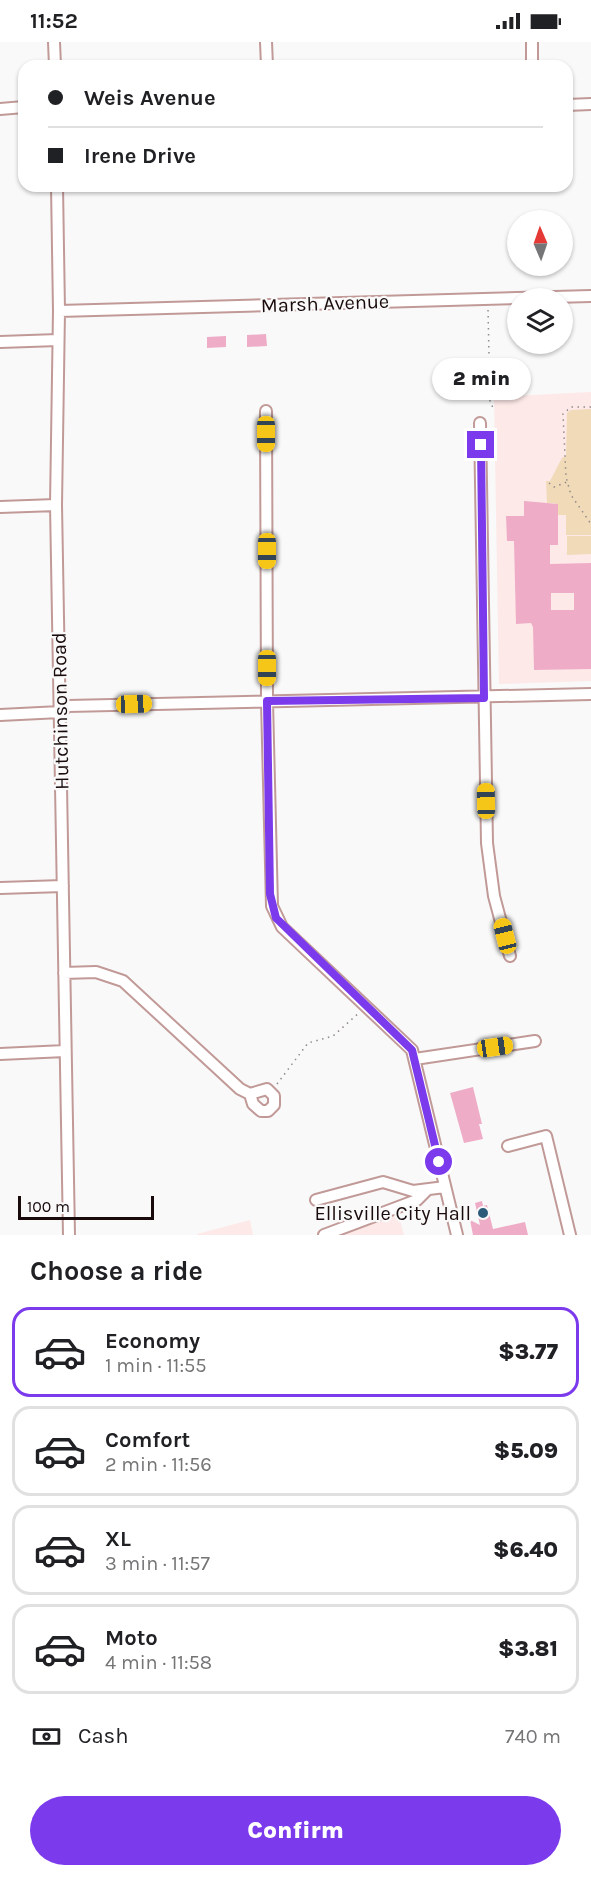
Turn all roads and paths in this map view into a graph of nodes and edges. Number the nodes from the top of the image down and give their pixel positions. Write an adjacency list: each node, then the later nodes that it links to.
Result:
1 (54, 42): 4 (street)
2 (266, 42): 5 (street)
3 (532, 42): 6 (street)
4 (55, 60)
5 (267, 60)
6 (532, 60)
7 (591, 104): 8 (street)
8 (573, 105)
9 (18, 108): 10 (street)
10 (0, 109)
11 (57, 192): 14 (street, Hutchinson Road)
12 (591, 296): 14 (street, Marsh Avenue)
13 (488, 304): 18 (path)
14 (59, 311): 15 (street, Hutchinson Road)
15 (58, 340): 16 (street); 23 (street, Hutchinson Road)
16 (0, 342)
17 (591, 406): 21 (path)
18 (493, 408)
19 (266, 411): 28 (street)
20 (480, 423): 27 (street)
21 (567, 482): 22 (path); 25 (path)
22 (549, 483)
23 (56, 505): 24 (street); 29 (street, Hutchinson Road)
24 (0, 507)
25 (591, 524)
26 (591, 694): 27 (street)
27 (484, 698): 28 (street); 33 (street)
28 (267, 701): 29 (street); 39 (street)
29 (60, 712): 30 (street); 31 (street, Hutchinson Road)
30 (0, 715)
31 (63, 886): 32 (street); 34 (street, Hutchinson Road)
32 (0, 888)
33 (510, 956)
34 (64, 973): 37 (street, Hutchinson Road); 41 (street)
35 (363, 1010): 40 (path)
36 (535, 1041): 39 (street)
37 (65, 1051): 38 (street); 46 (street, Hutchinson Road)
38 (0, 1053)
39 (415, 1059): 43 (street)
40 (277, 1084)
41 (250, 1094)
42 (508, 1146): 49 (street)
43 (445, 1187): 44 (street); 48 (street)
44 (426, 1191): 45 (street); 47 (street)
45 (316, 1200)
46 (69, 1235)
47 (324, 1235)
48 (456, 1235)
49 (570, 1235)

